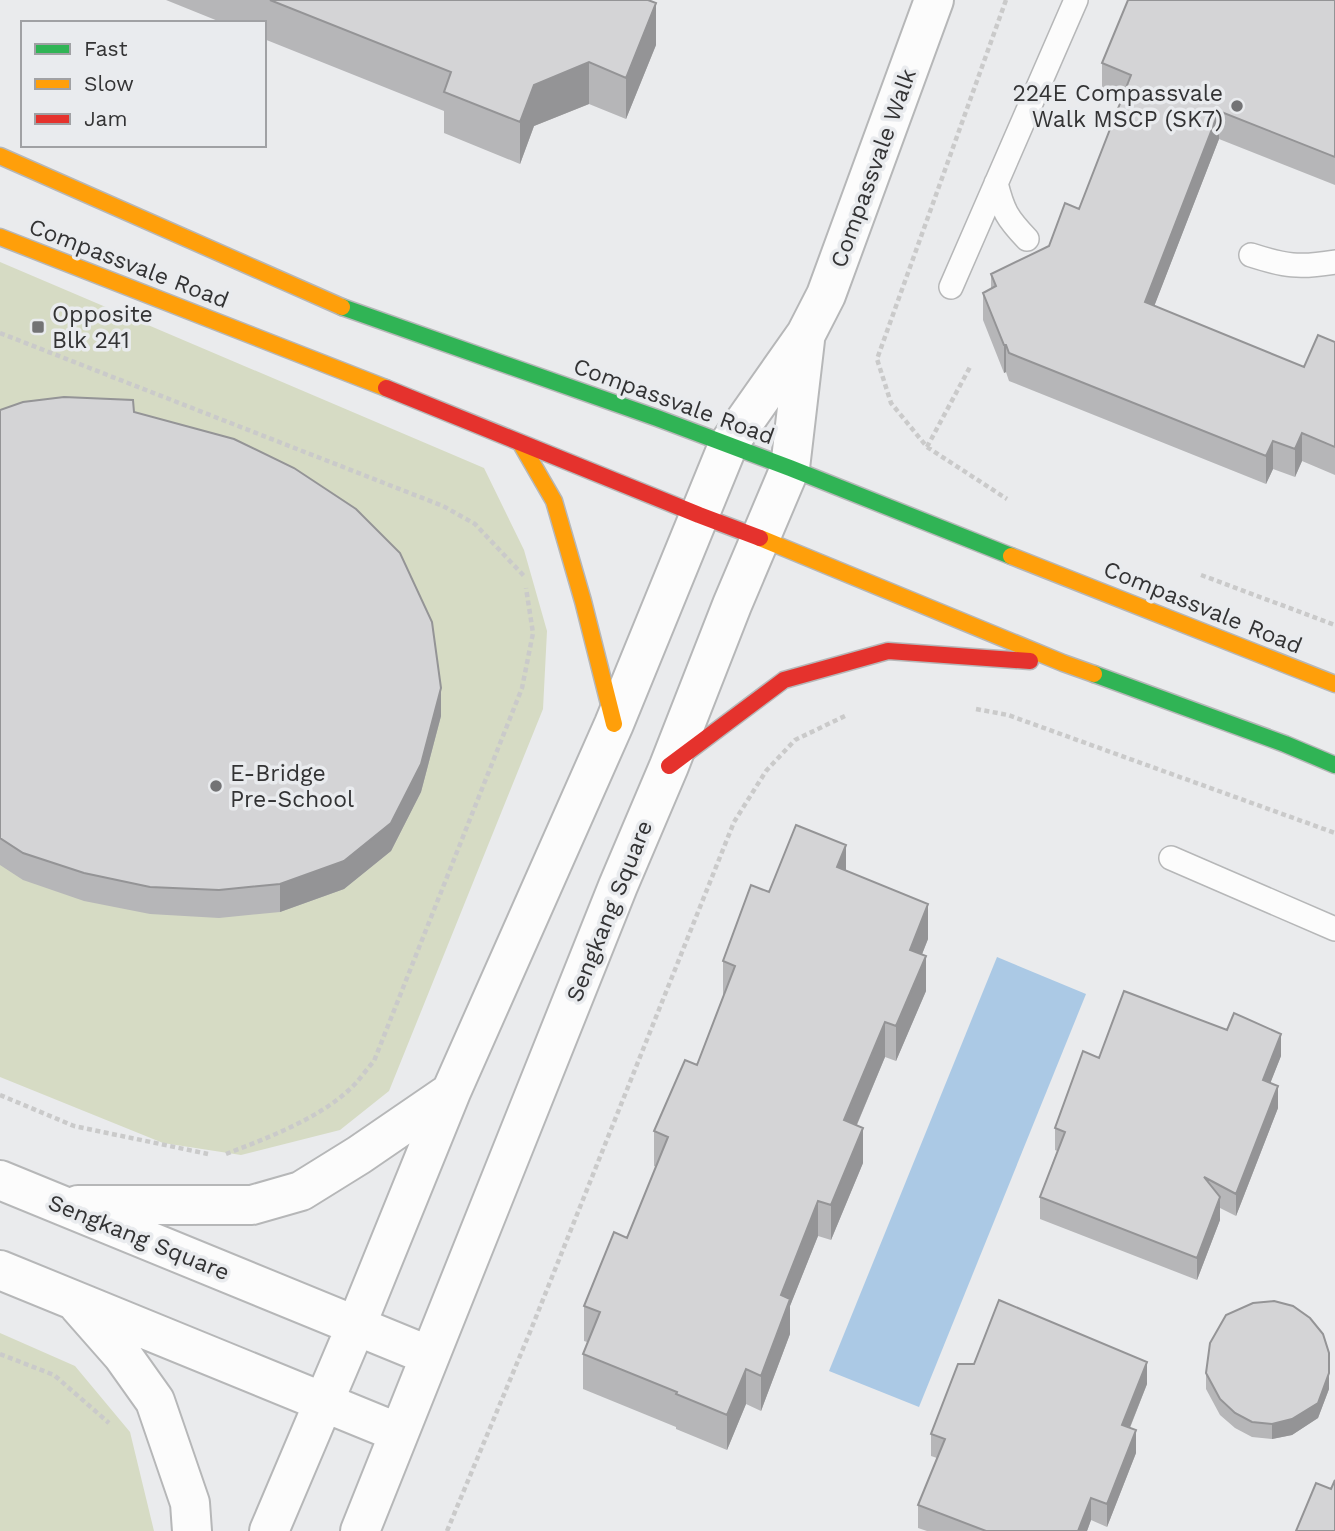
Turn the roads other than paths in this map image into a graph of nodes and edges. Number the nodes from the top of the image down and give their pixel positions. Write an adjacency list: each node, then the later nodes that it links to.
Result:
1 (934, 0): 10 (street, Compassvale Walk)
2 (1076, 0): 4 (lane)
3 (0, 156): 12 (street, Compassvale Road)
4 (996, 183): 6 (lane); 9 (lane)
5 (0, 237): 11 (street, Compassvale Road)
6 (1027, 239)
7 (1251, 254): 8 (lane)
8 (1335, 262)
9 (951, 287)
10 (806, 334): 12 (street, Compassvale Walk); 13 (street, Compassvale Walk)
11 (521, 444): 14 (street, Compassvale Road); 18 (street)
12 (728, 445): 13 (street, Compassvale Road); 14 (street)
13 (790, 468): 15 (street, Sengkang Square); 17 (street, Compassvale Road)
14 (699, 515): 15 (street, Compassvale Road); 18 (street)
15 (760, 538): 16 (street, Compassvale Road); 20 (street, Sengkang Square)
16 (1063, 663): 19 (street, Compassvale Road); 20 (street)
17 (1335, 684)
18 (614, 724): 23 (street)
19 (1335, 765)
20 (669, 766): 29 (street, Sengkang Square)
21 (1171, 858): 22 (lane)
22 (1335, 929)
23 (451, 1092): 25 (street); 28 (street)
24 (0, 1181): 25 (street, Sengkang Square)
25 (63, 1206): 28 (street, Sengkang Square)
26 (0, 1270): 27 (street)
27 (74, 1300): 30 (street); 32 (street)
28 (356, 1326): 29 (street, Sengkang Square); 30 (street)
29 (430, 1356): 31 (street, Sengkang Square)
30 (324, 1403): 31 (street); 33 (street)
31 (399, 1433): 34 (street, Sengkang Square)
32 (192, 1531)
33 (269, 1531)
34 (360, 1531)

